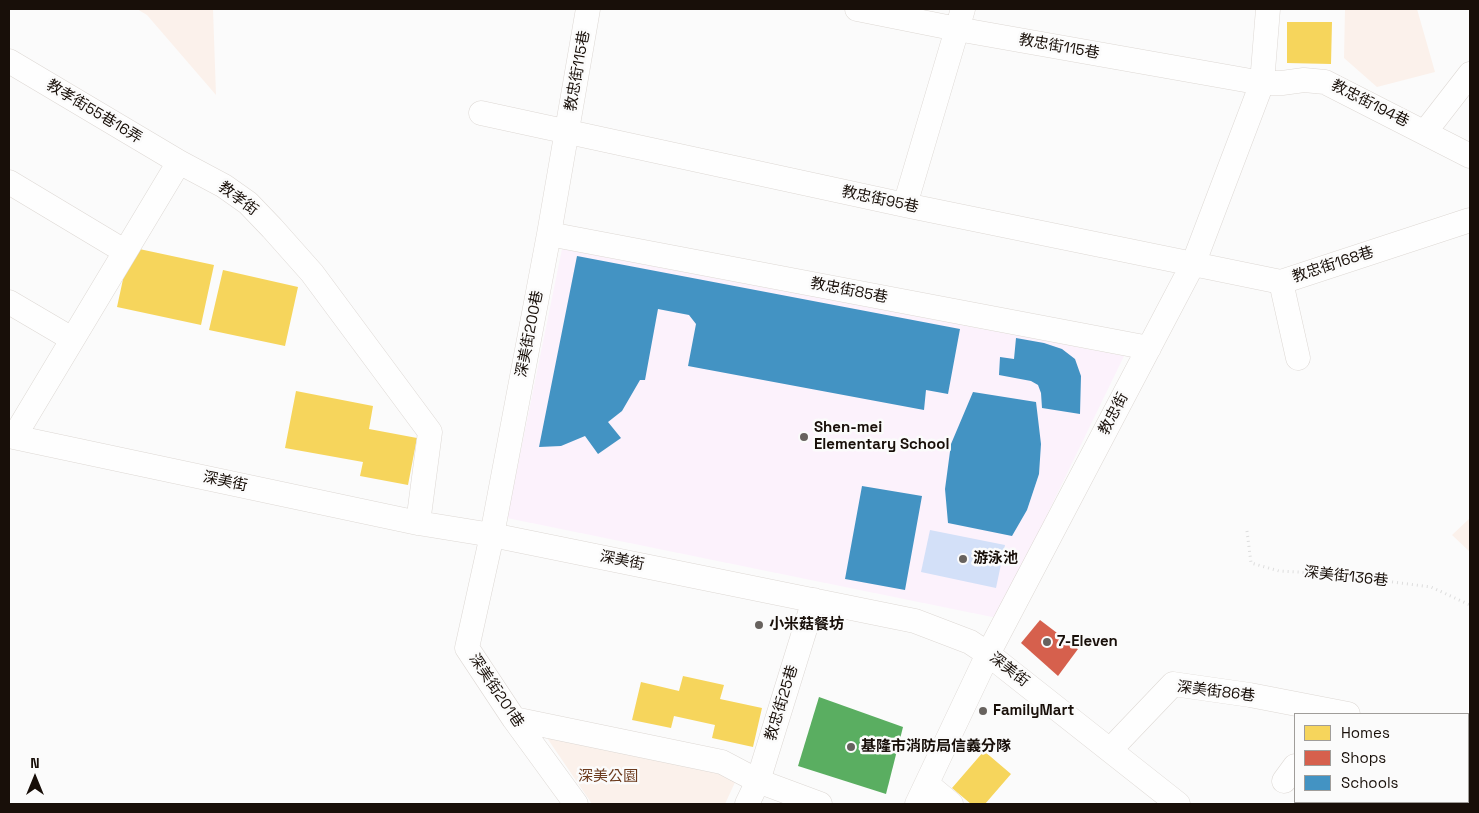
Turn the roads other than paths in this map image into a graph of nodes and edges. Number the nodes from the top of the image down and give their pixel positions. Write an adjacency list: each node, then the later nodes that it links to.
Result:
1 (588, 9): 10 (street, 教忠街115巷)
2 (856, 9): 4 (street, 教忠街115巷)
3 (1268, 9): 7 (street, 教忠街)
4 (960, 19): 7 (street, 教忠街115巷); 14 (street)
5 (9, 61): 12 (street, 教孝街55巷16弄)
6 (1470, 74): 9 (street)
7 (1262, 83): 9 (street, 教忠街194巷); 18 (street, 教忠街)
8 (481, 113): 10 (street, 教忠街95巷)
9 (1425, 132): 11 (street, 教忠街194巷)
10 (567, 133): 14 (street, 教忠街95巷); 16 (street, 深美街200巷)
11 (1470, 156)
12 (179, 162): 17 (street); 25 (street, 教孝街)
13 (9, 182): 17 (street)
14 (905, 205): 18 (street, 教忠街95巷)
15 (1470, 220): 19 (street, 教忠街168巷)
16 (549, 234): 22 (street, 教忠街85巷); 26 (street, 深美街200巷)
17 (124, 251): 21 (street)
18 (1194, 262): 19 (street, 教忠街168巷); 22 (street, 教忠街)
19 (1281, 282): 23 (street)
20 (9, 302): 21 (street)
21 (72, 339): 24 (street)
22 (1149, 348): 28 (street, 教忠街)
23 (1298, 358)
24 (11, 436): 25 (street, 深美街)
25 (418, 523): 26 (street, 深美街)
26 (492, 535): 27 (street, 深美街); 30 (street, 深美街201巷)
27 (814, 600): 28 (street, 深美街); 32 (street, 教忠街25巷)
28 (988, 654): 31 (street, 深美街); 33 (street, 教忠街)
29 (1339, 713): 31 (street, 深美街86巷)
30 (514, 719): 32 (street); 34 (street, 深美街201巷)
31 (1110, 749): 38 (street, 深美街)
32 (758, 781): 35 (street, 教忠街25巷); 36 (street)
33 (922, 794): 37 (street)
34 (576, 804)
35 (747, 804)
36 (820, 804)
37 (952, 804)
38 (1178, 804)

